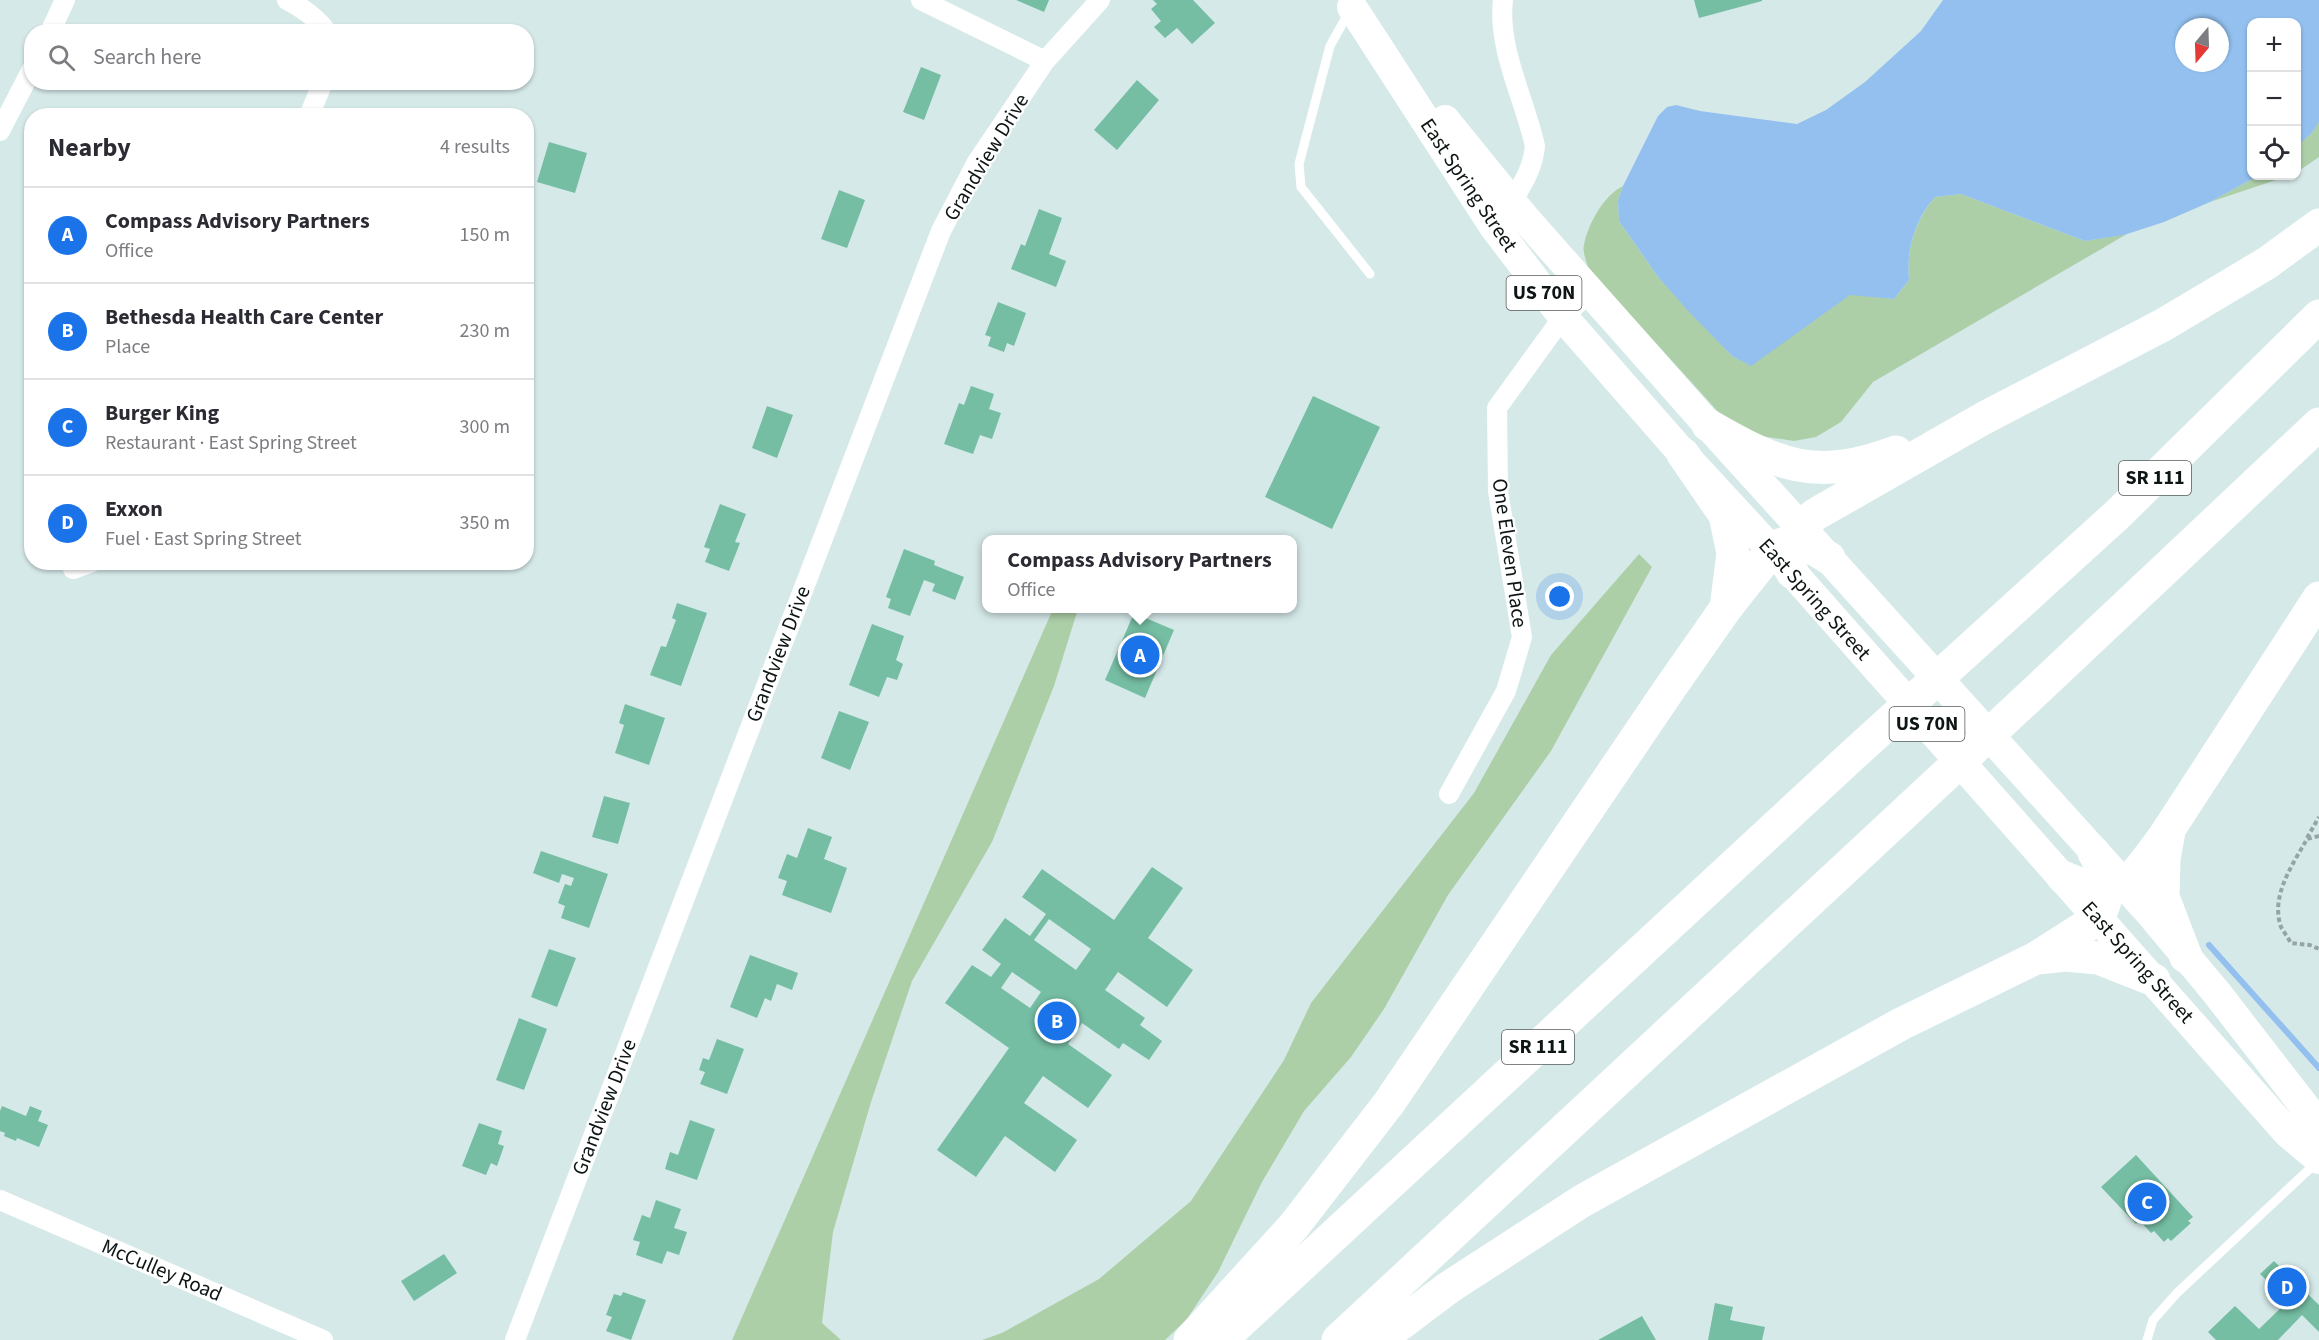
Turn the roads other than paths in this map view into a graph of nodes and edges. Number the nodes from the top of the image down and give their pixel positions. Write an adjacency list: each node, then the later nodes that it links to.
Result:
1 (65, 0): 7 (street)
2 (287, 0): 8 (street)
3 (921, 0): 9 (street)
4 (1100, 0): 9 (street, Grandview Drive)
5 (1503, 0): 14 (street)
6 (1352, 2): 14 (main road, East Spring Street / US 70N); 16 (lane); 19 (main road, East Spring Street / US 70N)
7 (54, 24)
8 (319, 24)
9 (1045, 61): 40 (street, Grandview Drive)
10 (24, 84): 13 (street)
11 (320, 90): 12 (street)
12 (312, 108)
13 (0, 131)
14 (1512, 201): 17 (main road, East Spring Street / US 70N)
15 (2319, 225): 20 (highway)
16 (1370, 274)
17 (1590, 292): 19 (street, One Eleven Place); 22 (main road, East Spring Street / US 70N)
18 (2319, 316): 42 (highway, SR 111)
19 (1563, 317): 23 (main road, East Spring Street / US 70N); 28 (street, One Eleven Place)
20 (1984, 418): 22 (highway); 24 (highway)
21 (2319, 423): 43 (highway)
22 (1708, 425): 24 (main road, East Spring Street / US 70N)
23 (1683, 454): 24 (main road, East Spring Street / US 70N); 27 (highway)
24 (1789, 548): 25 (highway); 27 (highway); 31 (main road, East Spring Street / US 70N)
25 (1829, 558): 30 (main road, East Spring Street / US 70N)
26 (2319, 598): 29 (highway)
27 (1726, 608): 41 (highway)
28 (1449, 794)
29 (2169, 829): 32 (highway); 33 (highway)
30 (2094, 853): 32 (highway)
31 (2063, 877): 32 (highway)
32 (2109, 897): 33 (main road, East Spring Street); 34 (highway); 35 (main road, East Spring Street)
33 (2186, 957): 36 (main road, East Spring Street)
34 (2036, 958): 35 (highway); 44 (highway)
35 (2154, 980): 37 (main road, East Spring Street)
36 (2319, 1125)
37 (2319, 1160): 45 (lane)
38 (0, 1200): 39 (street, McCulley Road)
39 (323, 1340)
40 (515, 1340)
41 (1190, 1340)
42 (1221, 1340)
43 (1338, 1340)
44 (1379, 1340)
45 (2147, 1340)

